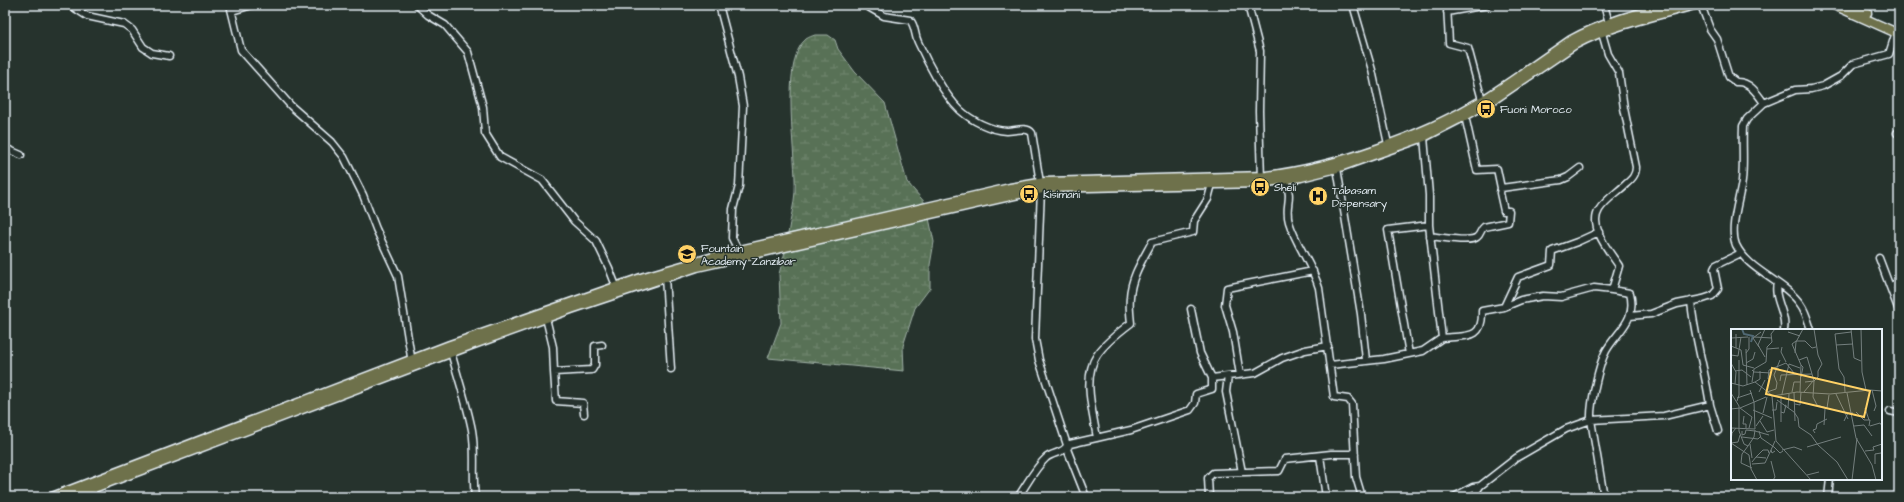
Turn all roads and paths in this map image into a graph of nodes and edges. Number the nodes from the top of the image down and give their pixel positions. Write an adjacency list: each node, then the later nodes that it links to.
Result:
1 (70, 5): 21 (street)
2 (252, 5): 16 (street)
3 (417, 5): 47 (street)
4 (719, 5): 40 (street)
5 (865, 5): 34 (street)
6 (1248, 5): 31 (street)
7 (1353, 5): 26 (street)
8 (1447, 5): 17 (street)
9 (1487, 5): 17 (street)
10 (1604, 5): 18 (street)
11 (1669, 5): 18 (main road)
12 (1695, 5): 20 (main road)
13 (1701, 5): 23 (street)
14 (1834, 5): 19 (main road)
15 (1852, 6): 19 (main road)
16 (231, 8): 64 (street)
17 (1447, 12): 22 (street)
18 (1609, 23): 22 (main road)
19 (1898, 31): 23 (street)
20 (1602, 33): 24 (main road); 37 (street)
21 (169, 56)
22 (1482, 100): 26 (main road)
23 (1764, 102): 41 (street)
24 (1465, 116): 25 (main road); 35 (street)
25 (1424, 137): 29 (main road); 36 (street)
26 (1388, 144): 31 (main road)
27 (5, 148): 28 (street)
28 (21, 156)
29 (1337, 168): 32 (main road); 63 (street)
30 (1580, 168): 35 (street)
31 (1261, 179): 32 (main road); 33 (main road); 34 (main road)
32 (1285, 180): 43 (street)
33 (1212, 184): 34 (main road); 77 (street)
34 (1041, 186): 39 (main road); 78 (street)
35 (1501, 188): 38 (street)
36 (1429, 225): 38 (street); 62 (street)
37 (1599, 232): 49 (street); 51 (street)
38 (1430, 236): 58 (street)
39 (781, 243): 40 (main road); 44 (main road)
40 (738, 250): 47 (main road)
41 (1741, 253): 46 (street); 50 (street)
42 (1879, 258): 48 (street)
43 (1314, 271): 60 (street); 68 (street)
44 (665, 277): 55 (main road); 66 (street)
45 (1899, 282): 48 (street)
46 (1777, 283): 56 (street); 57 (street)
47 (616, 286): 64 (main road)
48 (1891, 286): 53 (street)
49 (1612, 290): 51 (street); 54 (street)
50 (1691, 301): 54 (street); 71 (street)
51 (1504, 307): 58 (street)
52 (1191, 309): 70 (street)
53 (1899, 311)
54 (1630, 316): 75 (street)
55 (546, 318): 61 (main road); 67 (street)
56 (1784, 329)
57 (1811, 329)
58 (1442, 338): 62 (street)
59 (602, 345): 67 (street)
60 (1328, 346): 65 (street); 68 (street)
61 (451, 352): 64 (main road); 87 (street)
62 (1409, 354): 63 (street)
63 (1366, 360): 65 (street)
64 (412, 363): 84 (main road)
65 (1330, 365): 79 (street)
66 (671, 369)
67 (554, 372): 74 (street)
68 (1240, 375): 69 (street)
69 (1228, 376): 70 (street); 81 (street)
70 (1212, 378): 77 (street)
71 (1710, 405): 75 (street); 76 (street)
72 (1890, 411): 73 (street)
73 (1899, 413)
74 (584, 414)
75 (1591, 420): 83 (street); 95 (street)
76 (1718, 431)
77 (1097, 438): 78 (street)
78 (1067, 446): 88 (street); 89 (street)
79 (1355, 454): 80 (street); 92 (street)
80 (1320, 456): 81 (street); 91 (street)
81 (1242, 472): 90 (street)
82 (1830, 480): 96 (street)
83 (1480, 486): 93 (street); 94 (street)
84 (92, 490): 85 (main road); 86 (main road)
85 (52, 497)
86 (70, 497)
87 (475, 497)
88 (1018, 497)
89 (1086, 497)
90 (1209, 497)
91 (1326, 497)
92 (1362, 497)
93 (1454, 497)
94 (1473, 497)
95 (1604, 497)
96 (1828, 497)

